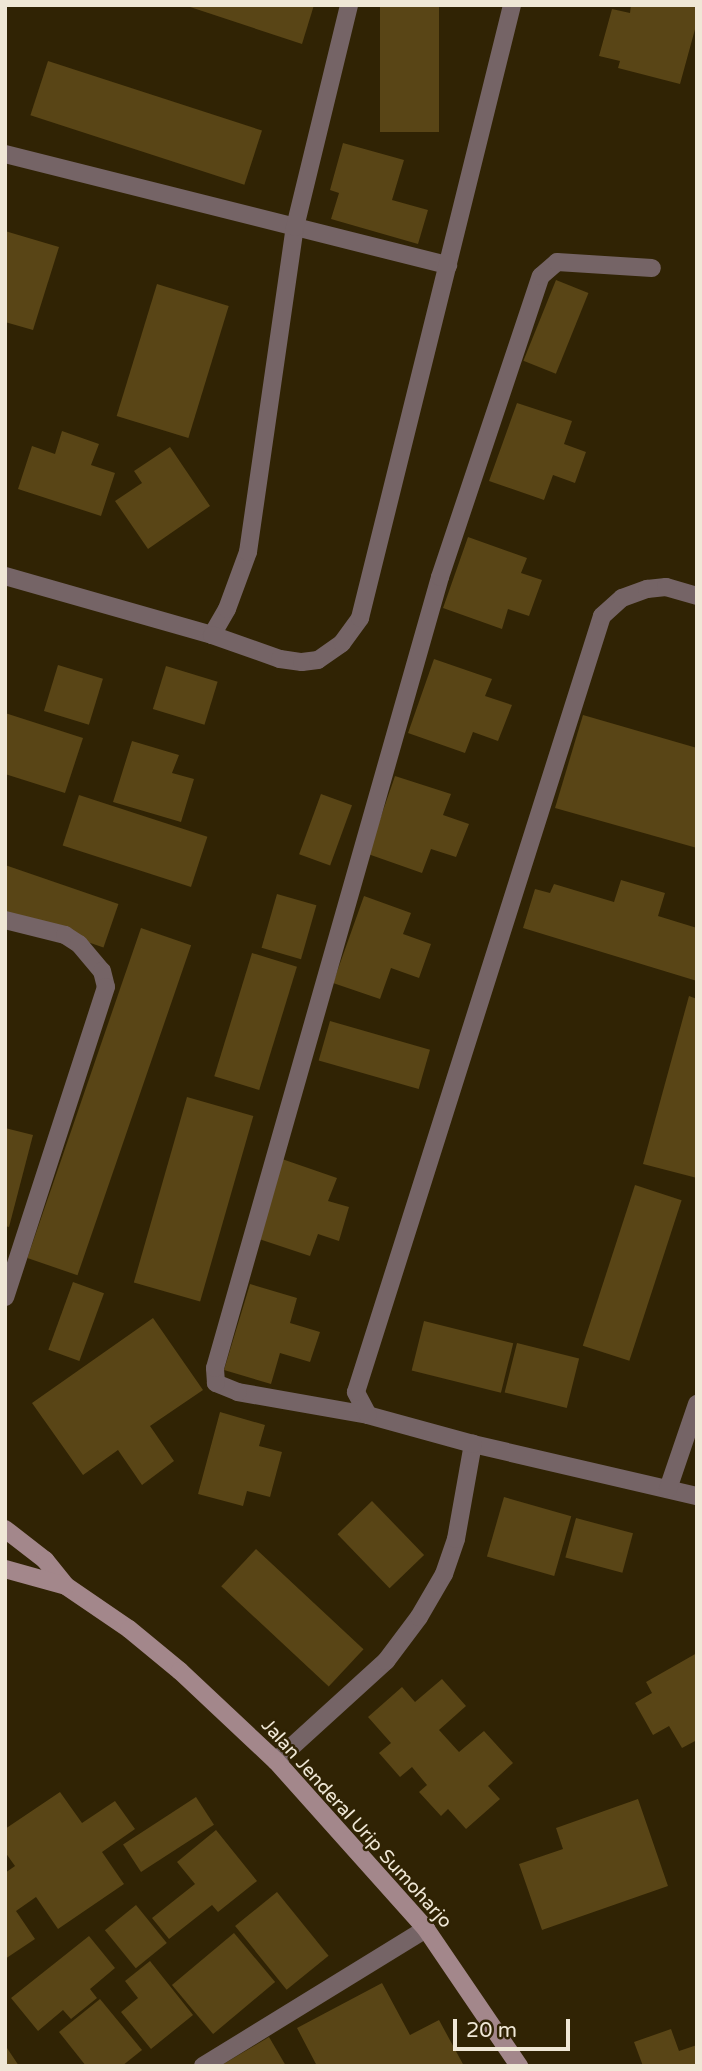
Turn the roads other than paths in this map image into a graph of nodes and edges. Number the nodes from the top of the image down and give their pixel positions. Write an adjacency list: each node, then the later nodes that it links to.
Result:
1 (349, 5): 4 (street)
2 (512, 5): 5 (street)
3 (5, 154): 4 (street)
4 (295, 227): 5 (street); 9 (street)
5 (447, 265): 9 (street)
6 (652, 268): 13 (street)
7 (5, 576): 9 (street)
8 (697, 596): 13 (street)
9 (212, 635)
10 (5, 920): 11 (street)
11 (5, 1297)
12 (697, 1404): 15 (street)
13 (369, 1415): 14 (street)
14 (473, 1444): 15 (street); 20 (street)
15 (668, 1489): 16 (street)
16 (697, 1496)
17 (5, 1529): 19 (street, Jalan Jenderal Urip Sumoharjo)
18 (5, 1569): 19 (street, Jalan Jenderal Urip Sumoharjo)
19 (66, 1586): 20 (street, Jalan Jenderal Urip Sumoharjo)
20 (276, 1761): 21 (street, Jalan Jenderal Urip Sumoharjo)
21 (426, 1929): 22 (street); 23 (street, Jalan Jenderal Urip Sumoharjo)
22 (202, 2066)
23 (519, 2066)

